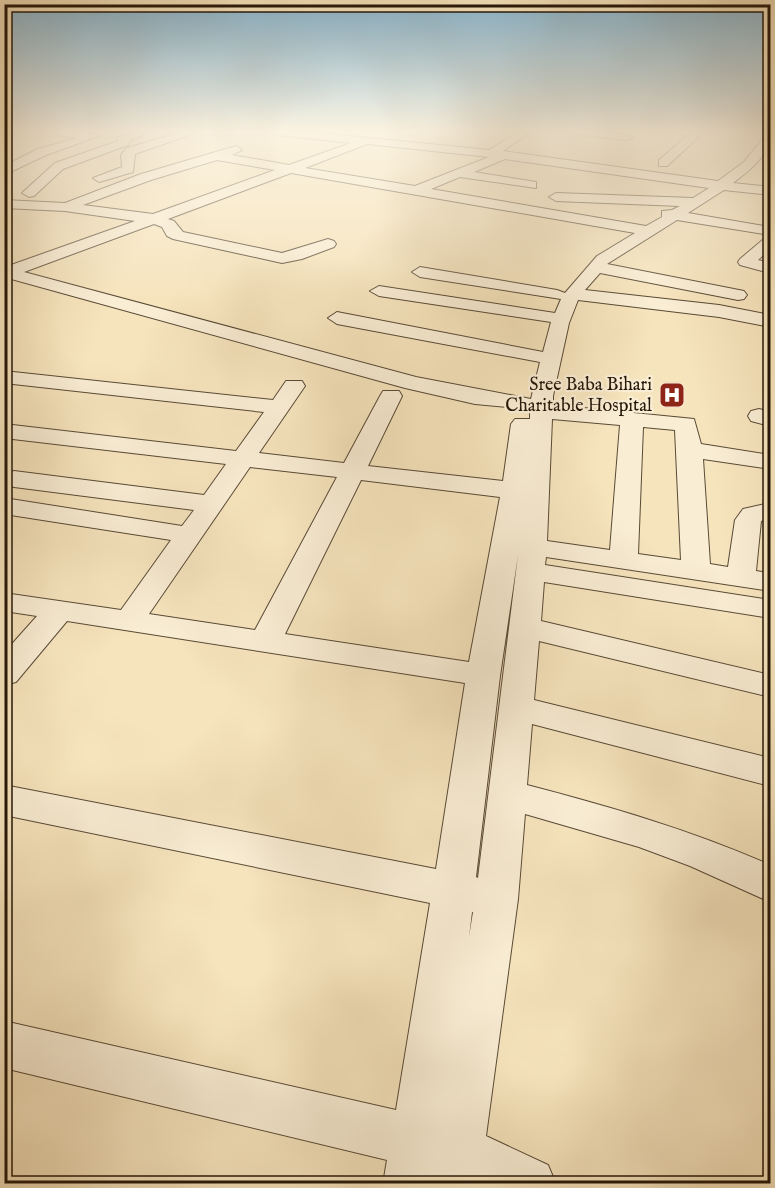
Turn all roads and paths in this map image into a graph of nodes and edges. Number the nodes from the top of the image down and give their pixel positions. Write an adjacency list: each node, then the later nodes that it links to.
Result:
1 (35, 187): 13 (street)
2 (120, 187): 15 (street)
3 (237, 187): 22 (street)
4 (395, 187): 10 (street)
5 (424, 187): 10 (street)
6 (480, 187): 14 (street)
7 (658, 187): 18 (street)
8 (706, 187): 18 (street)
9 (726, 187): 18 (street)
10 (415, 191): 18 (street)
11 (771, 191): 18 (street)
12 (4, 192): 13 (street)
13 (29, 193): 15 (street)
14 (520, 194)
15 (94, 196): 20 (street)
16 (556, 197): 18 (street)
17 (149, 201): 21 (street)
18 (687, 202): 23 (street); 26 (street); 31 (street)
19 (4, 204): 20 (street)
20 (65, 207): 21 (street)
21 (119, 213): 22 (street)
22 (155, 219): 25 (street); 39 (street)
23 (771, 231)
24 (771, 241): 27 (street)
25 (328, 244)
26 (596, 267): 30 (street); 31 (street)
27 (771, 268)
28 (420, 272): 31 (street)
29 (379, 291): 31 (street)
30 (760, 300)
31 (559, 302): 33 (street); 34 (street); 39 (street)
32 (337, 318): 34 (street)
33 (771, 321)
34 (537, 357): 39 (street)
35 (4, 377): 38 (street)
36 (294, 386): 38 (street)
37 (392, 396): 46 (street)
38 (279, 407): 44 (street)
39 (533, 407): 40 (street); 48 (street)
40 (632, 418): 43 (street); 54 (street)
41 (4, 431): 42 (street)
42 (61, 437): 44 (street); 47 (street)
43 (690, 450): 45 (street); 55 (street)
44 (243, 458): 46 (street); 49 (street)
45 (771, 462)
46 (353, 471): 48 (street); 63 (street)
47 (9, 483): 49 (street)
48 (527, 492): 53 (street)
49 (211, 504): 52 (street)
50 (4, 506): 52 (street)
51 (771, 511): 56 (street)
52 (190, 535): 61 (street)
53 (523, 554): 54 (street); 59 (street); 62 (street); 65 (street)
54 (623, 561): 55 (street)
55 (696, 572): 56 (street)
56 (741, 579): 57 (street)
57 (771, 582)
58 (4, 602): 60 (street)
59 (771, 609)
60 (59, 610): 61 (street); 64 (street)
61 (129, 621): 63 (street)
62 (524, 627): 66 (street); 67 (street)
63 (265, 642): 65 (street)
64 (4, 674)
65 (483, 675): 72 (street)
66 (771, 686)
67 (516, 708): 68 (street); 69 (street)
68 (771, 772)
69 (508, 794): 71 (street); 73 (street)
70 (4, 800): 72 (street)
71 (771, 884)
72 (455, 890): 73 (street); 75 (street)
73 (497, 899): 75 (street)
74 (4, 1044): 75 (street)
75 (434, 1165): 76 (street)
76 (529, 1184)

